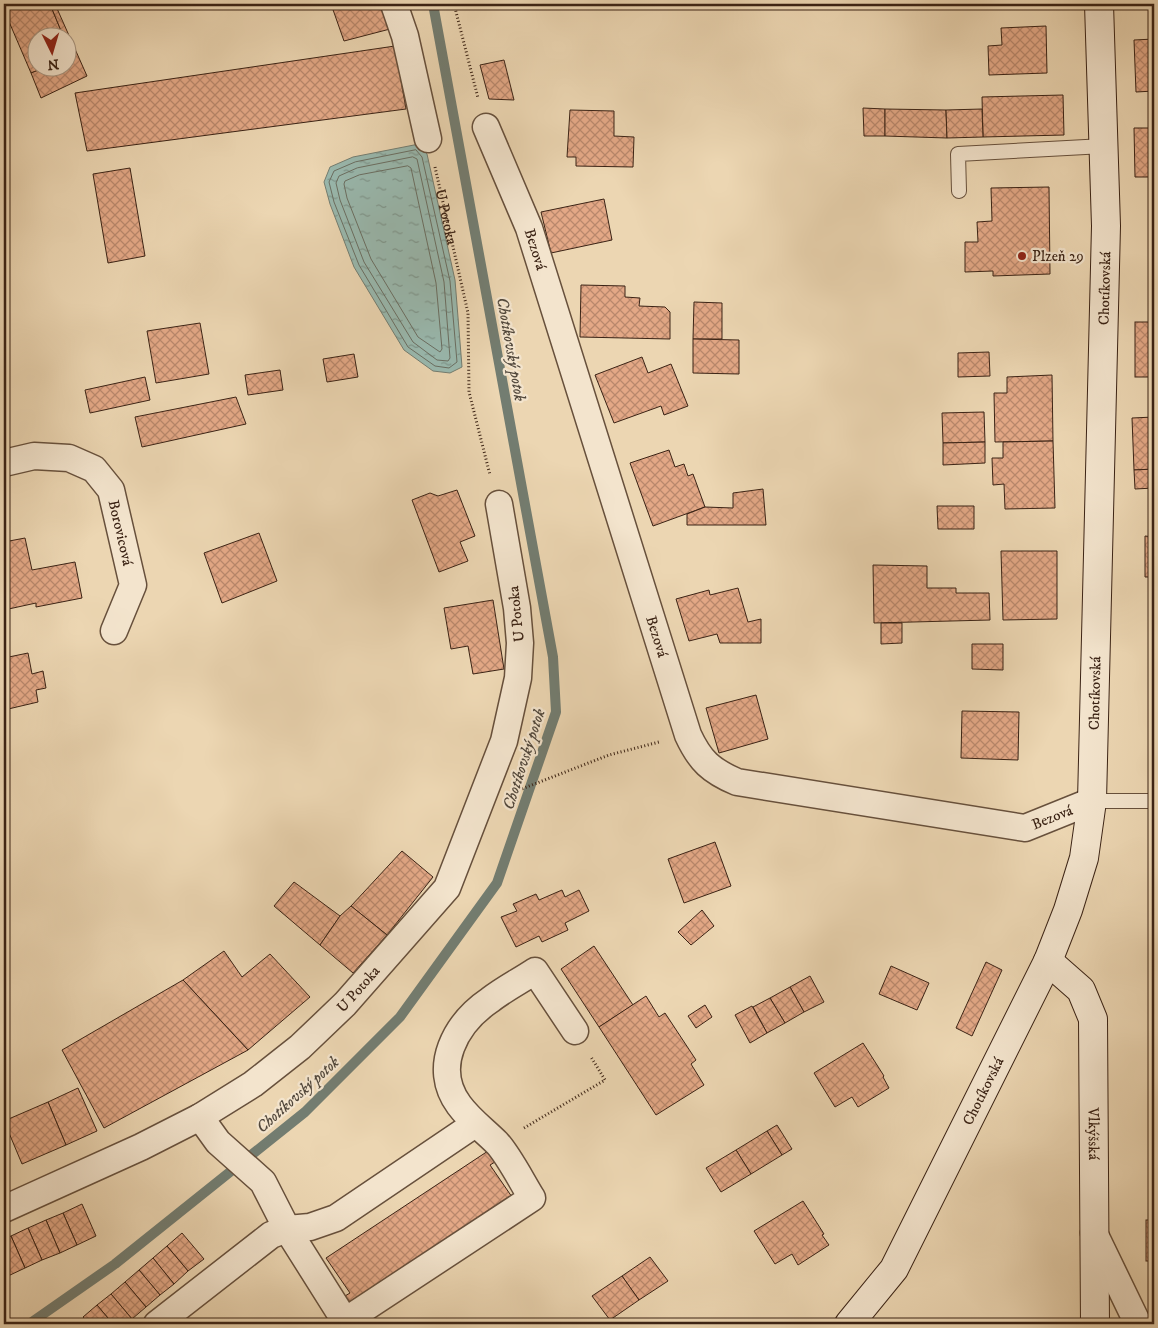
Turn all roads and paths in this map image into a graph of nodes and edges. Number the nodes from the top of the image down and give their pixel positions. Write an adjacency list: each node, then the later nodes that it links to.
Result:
1 (394, 4): 5 (street)
2 (454, 4): 4 (path)
3 (1099, 4): 6 (street, Chotíkovská)
4 (486, 126): 11 (street, Bezová)
5 (428, 139): 9 (path, U Potoka)
6 (1104, 146): 7 (lane); 13 (street, Chotíkovská)
7 (959, 191)
8 (4, 463): 10 (street, Borovicová)
9 (499, 504): 17 (street, U Potoka)
10 (114, 631)
11 (688, 735): 12 (path); 13 (street, Bezová)
12 (518, 790)
13 (1092, 801): 14 (lane); 15 (street, Chotíkovská)
14 (1154, 802)
15 (1048, 961): 22 (street, Vlkýšská); 24 (street, Chotíkovská)
16 (575, 1031): 18 (street); 19 (path)
17 (200, 1117): 20 (street, U Potoka); 21 (street)
18 (475, 1124): 19 (street); 21 (street)
19 (497, 1144): 21 (street)
20 (4, 1209)
21 (287, 1229): 23 (street)
22 (1094, 1233): 25 (street, Vlkýšská); 26 (street)
23 (157, 1324)
24 (849, 1324)
25 (1095, 1324)
26 (1138, 1324)

